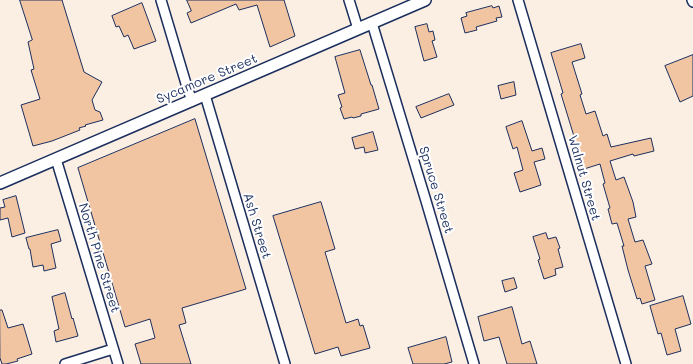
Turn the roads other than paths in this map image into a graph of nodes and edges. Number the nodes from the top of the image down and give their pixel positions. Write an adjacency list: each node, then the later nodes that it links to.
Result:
1 (161, 0): 8 (street)
2 (349, 0): 6 (street)
3 (425, 0): 5 (street, Sycamore Street)
4 (518, 0): 16 (street, Walnut Street)
5 (372, 23): 6 (street, Sycamore Street); 15 (street, Spruce Street)
6 (358, 29): 7 (street, Sycamore Street)
7 (205, 95): 8 (street, Sycamore Street); 14 (street, Ash Street)
8 (192, 101): 9 (street, Sycamore Street)
9 (56, 159): 10 (street, Sycamore Street); 11 (street, North Pine Street)
10 (0, 183)
11 (113, 349): 12 (street); 13 (street, North Pine Street)
12 (65, 364)
13 (118, 364)
14 (285, 364)
15 (474, 364)
16 (626, 364)

